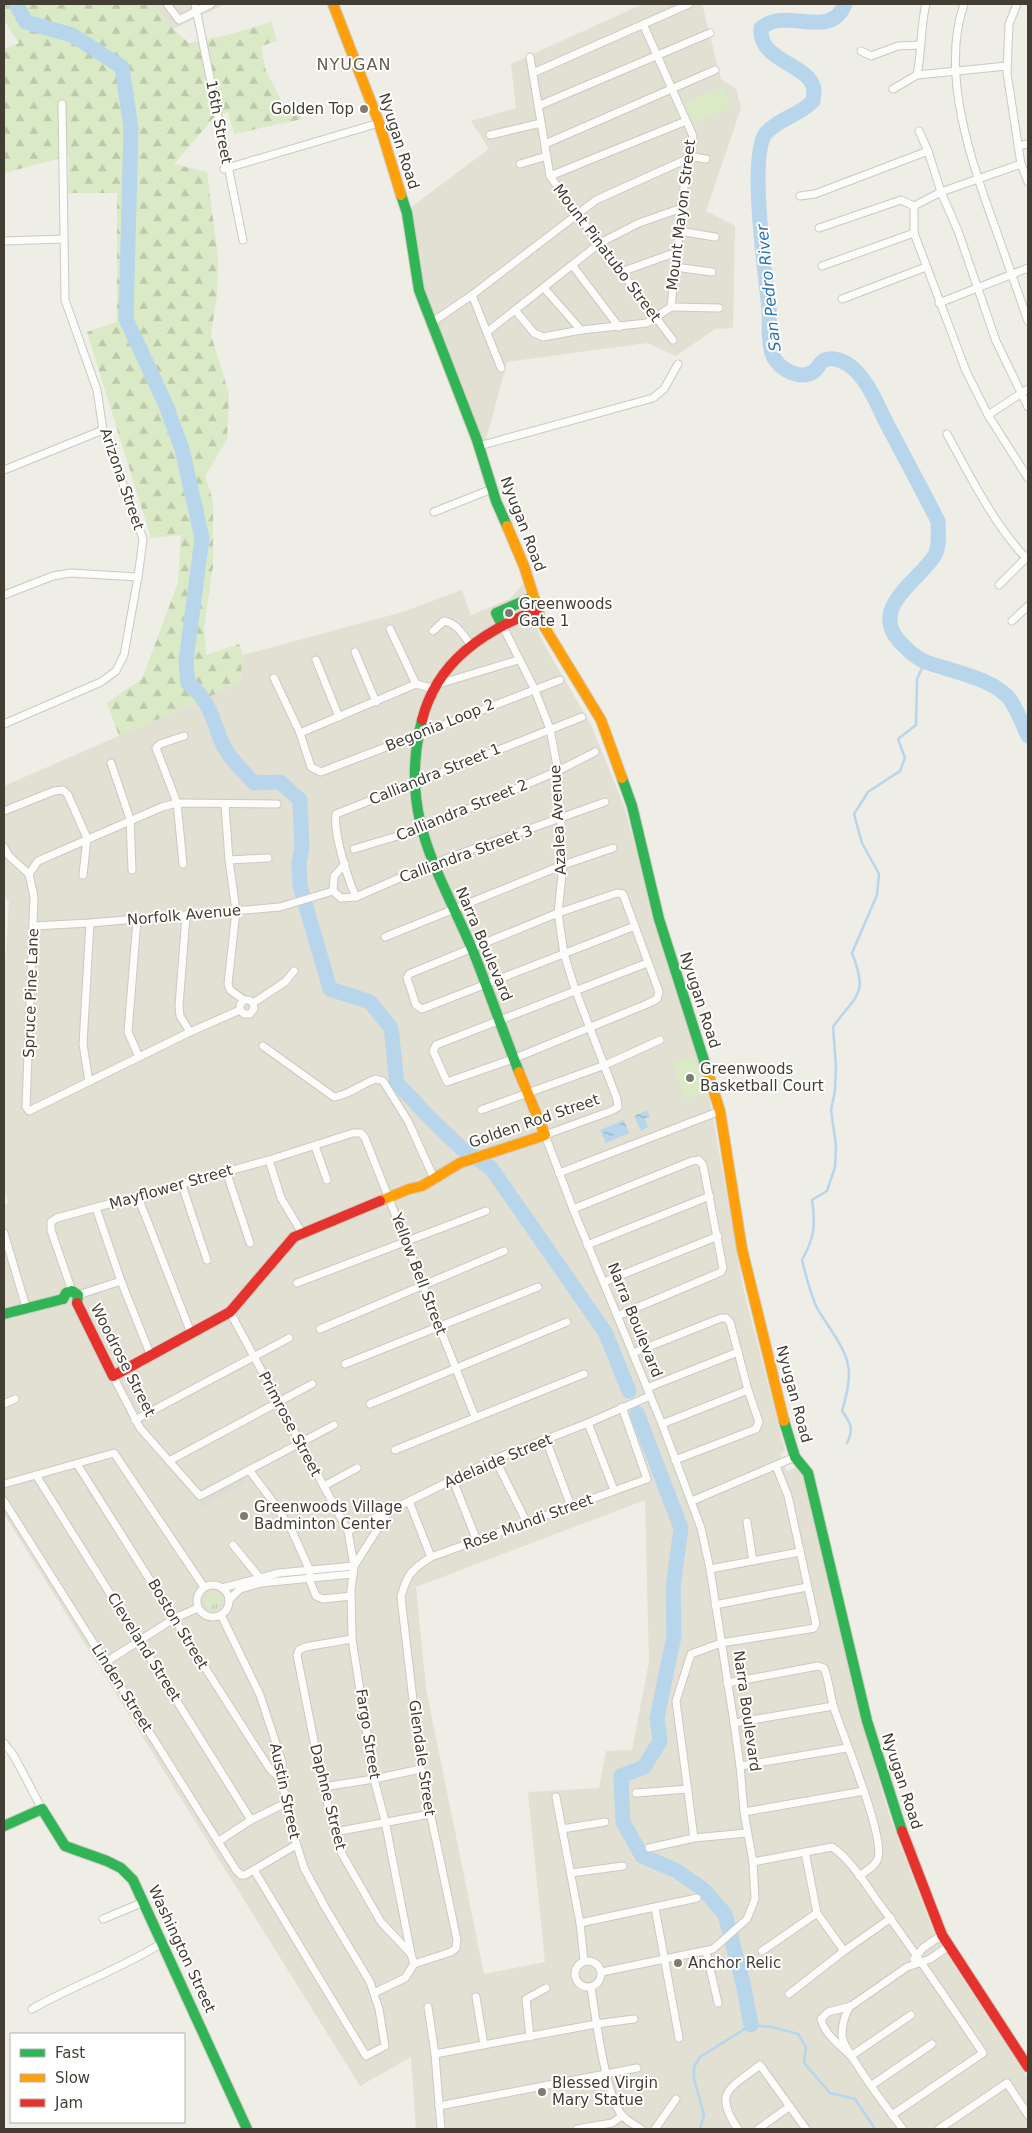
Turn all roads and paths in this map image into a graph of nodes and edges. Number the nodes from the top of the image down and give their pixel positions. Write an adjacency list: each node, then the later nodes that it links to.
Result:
1 (166, 4): 3 (street)
2 (196, 4): 52 (street, 16th Street)
3 (211, 4)
4 (333, 4): 25 (main road, Nyugan Road)
5 (689, 4): 9 (street)
6 (926, 4): 11 (street)
7 (964, 4): 17 (street)
8 (1017, 4): 15 (street)
9 (643, 24): 13 (street, Mount Mayon Street); 18 (street)
10 (710, 33): 13 (street)
11 (921, 45): 12 (street); 19 (street)
12 (861, 51)
13 (657, 56): 20 (street, Mount Mayon Street); 23 (street)
14 (530, 57): 18 (street, Mount Pinatubo Street)
15 (1007, 66): 17 (street); 31 (street)
16 (714, 70): 20 (street)
17 (957, 72): 19 (street); 40 (street)
18 (533, 74): 23 (street, Mount Pinatubo Street)
19 (917, 75): 21 (street)
20 (672, 89): 24 (street, Mount Mayon Street); 29 (street)
21 (893, 89)
22 (62, 104): 51 (street, Arizona Street)
23 (538, 106): 26 (street, Mount Pinatubo Street)
24 (686, 121): 34 (street, Mount Mayon Street); 39 (street)
25 (379, 123): 38 (street); 74 (main road, Nyugan Road)
26 (541, 123): 28 (street); 29 (street, Mount Pinatubo Street)
27 (919, 131): 32 (street)
28 (490, 135)
29 (545, 144): 33 (street, Mount Pinatubo Street)
30 (1028, 144): 31 (street)
31 (1018, 146): 37 (street)
32 (928, 151): 42 (street); 43 (street)
33 (547, 156): 36 (street); 39 (street, Mount Pinatubo Street)
34 (687, 158): 35 (street); 45 (street, Mount Mayon Street); 46 (street)
35 (706, 159)
36 (520, 164)
37 (1022, 164): 40 (street); 41 (street)
38 (224, 169)
39 (550, 176): 46 (street, Mount Pinatubo Street)
40 (977, 178): 42 (street); 63 (street)
41 (1028, 182)
42 (941, 192): 44 (street); 64 (street)
43 (800, 196)
44 (914, 206): 47 (street); 49 (street)
45 (682, 208): 48 (street, Mount Mayon Street); 54 (street)
46 (577, 214): 54 (street, Mount Pinatubo Street); 66 (street)
47 (819, 228)
48 (679, 230): 50 (street); 55 (street, Mount Mayon Street)
49 (914, 233): 57 (street); 59 (street)
50 (715, 237)
51 (63, 239): 53 (street); 84 (street, Arizona Street)
52 (243, 240)
53 (4, 241)
54 (600, 243): 56 (street); 61 (street, Mount Pinatubo Street)
55 (677, 252): 58 (street, Mount Mayon Street); 61 (street)
56 (573, 266): 65 (street); 75 (street)
57 (822, 266)
58 (675, 267): 62 (street); 69 (street, Mount Mayon Street)
59 (926, 267): 67 (street); 68 (street)
60 (1028, 268): 63 (street)
61 (621, 272): 72 (street, Mount Pinatubo Street)
62 (712, 272)
63 (1011, 274): 64 (street); 73 (street)
64 (977, 286): 68 (street); 81 (street)
65 (544, 288): 71 (street); 76 (street)
66 (472, 295): 74 (street); 77 (street)
67 (842, 299)
68 (939, 303): 83 (street)
69 (670, 307): 70 (street); 72 (street, Mount Mayon Street)
70 (720, 308)
71 (515, 310): 76 (street, Mount Mayon Street); 77 (street)
72 (656, 317): 75 (street, Mount Mayon Street); 78 (street, Mount Pinatubo Street)
73 (1028, 321)
74 (431, 322): 86 (main road, Nyugan Road)
75 (619, 327): 76 (street, Mount Mayon Street)
76 (581, 330)
77 (487, 332): 80 (street)
78 (673, 340)
79 (678, 364): 86 (street)
80 (501, 368)
81 (1025, 391): 82 (street); 83 (street)
82 (1028, 407)
83 (988, 415): 88 (street)
84 (103, 430): 87 (street); 92 (street, Arizona Street)
85 (947, 434): 91 (street)
86 (479, 446): 89 (main road, Nyugan Road)
87 (4, 470)
88 (1028, 478)
89 (492, 489): 90 (street); 95 (main road, Nyugan Road)
90 (434, 512)
91 (1027, 557): 93 (street)
92 (138, 576): 94 (street); 114 (street, Arizona Street)
93 (999, 585)
94 (4, 595)
95 (533, 597): 97 (main road, Nyugan Road); 99 (main road)
96 (1028, 606): 98 (street)
97 (537, 610): 99 (main road, Narra Boulevard); 176 (main road, Nyugan Road)
98 (1012, 621)
99 (502, 625): 102 (main road, Narra Boulevard); 105 (street, Azalea Avenue)
100 (390, 629): 108 (street)
101 (433, 630): 102 (street)
102 (471, 645): 109 (main road, Narra Boulevard)
103 (355, 652): 111 (street)
104 (316, 660): 112 (street)
105 (518, 660): 109 (street); 110 (street, Azalea Avenue)
106 (274, 678): 116 (street)
107 (560, 680): 110 (street, Begonia Loop 2)
108 (416, 684): 109 (street); 111 (street)
109 (437, 686): 117 (main road, Narra Boulevard)
110 (534, 688): 115 (street, Azalea Avenue); 117 (street, Begonia Loop 2)
111 (376, 702): 112 (street)
112 (340, 717): 116 (street)
113 (582, 717): 115 (street, Calliandra Street 1)
114 (4, 724)
115 (550, 729): 121 (street, Azalea Avenue); 122 (street, Calliandra Street 1)
116 (300, 733): 117 (street, Begonia Loop 2)
117 (420, 734): 122 (main road, Narra Boulevard)
118 (184, 736): 124 (street)
119 (595, 752): 121 (street, Calliandra Street 2)
120 (110, 763): 128 (street)
121 (558, 771): 129 (street, Azalea Avenue); 130 (street, Calliandra Street 2)
122 (415, 782): 130 (main road, Narra Boulevard); 139 (street, Calliandra Street 1)
123 (605, 802): 129 (street, Calliandra Street 3)
124 (177, 803): 126 (street); 128 (street); 138 (street)
125 (276, 804): 126 (street)
126 (225, 805): 136 (street)
127 (4, 811): 131 (street)
128 (130, 819): 131 (street); 141 (street)
129 (560, 819): 137 (street, Calliandra Street 3); 140 (street, Azalea Avenue)
130 (421, 829): 134 (street, Calliandra Street 2); 137 (main road, Narra Boulevard)
131 (87, 838): 142 (street); 143 (street)
132 (4, 848): 142 (street)
133 (613, 848): 140 (street)
134 (354, 850)
135 (268, 858): 136 (street)
136 (229, 860): 147 (street)
137 (434, 863): 145 (street, Calliandra Street 3); 146 (main road, Narra Boulevard)
138 (183, 864)
139 (345, 864): 144 (street); 145 (street)
140 (563, 865): 146 (street); 148 (street, Azalea Avenue)
141 (132, 870)
142 (29, 874): 152 (street, Spruce Pine Lane)
143 (82, 875)
144 (331, 892): 145 (street); 147 (street, Norfolk Avenue)
145 (356, 897)
146 (453, 910): 154 (street); 155 (main road, Narra Boulevard)
147 (236, 911): 149 (street, Norfolk Avenue); 161 (street)
148 (558, 913): 153 (street); 155 (street); 156 (street, Azalea Avenue)
149 (186, 916): 150 (street, Norfolk Avenue); 166 (street)
150 (137, 920): 151 (street, Norfolk Avenue); 169 (street)
151 (90, 923): 152 (street, Norfolk Avenue); 172 (street)
152 (33, 926): 172 (street, Spruce Pine Lane)
153 (635, 926): 156 (street); 157 (street)
154 (385, 937)
155 (471, 949): 159 (main road, Narra Boulevard); 159 (street)
156 (564, 954): 159 (street); 160 (street, Azalea Avenue)
157 (647, 963): 160 (street); 165 (street)
158 (294, 970): 162 (street)
159 (486, 985): 164 (main road, Narra Boulevard)
160 (575, 990): 164 (street); 165 (street, Azalea Avenue)
161 (244, 1000): 162 (street); 163 (street)
162 (253, 1003): 163 (street)
163 (240, 1010): 166 (street)
164 (499, 1020): 170 (main road, Narra Boulevard); 170 (street)
165 (590, 1028): 170 (street); 171 (street, Azalea Avenue)
166 (190, 1032): 169 (street)
167 (660, 1040): 171 (street)
168 (263, 1046): 183 (street)
169 (139, 1058): 172 (street)
170 (513, 1059): 173 (main road, Narra Boulevard)
171 (605, 1065): 173 (street); 174 (street, Azalea Avenue)
172 (89, 1082)
173 (527, 1094): 175 (street); 178 (main road, Narra Boulevard)
174 (618, 1107): 178 (street, Golden Rod Street)
175 (481, 1110)
176 (720, 1111): 184 (street); 242 (main road, Nyugan Road)
177 (360, 1134): 179 (street, Mayflower Street); 190 (street, Yellow Bell Street)
178 (545, 1135): 181 (main road, Golden Rod Street); 184 (street, Narra Boulevard)
179 (315, 1146): 180 (street, Mayflower Street); 185 (street)
180 (269, 1160): 182 (street, Mayflower Street); 195 (street)
181 (458, 1164): 183 (main road, Golden Rod Street); 187 (main road, Golden Rod Street)
182 (226, 1171): 186 (street, Mayflower Street); 198 (street)
183 (432, 1174): 187 (main road, Golden Rod Street)
184 (559, 1174): 192 (street, Narra Boulevard)
185 (327, 1180)
186 (182, 1185): 189 (street, Mayflower Street); 201 (street)
187 (409, 1189): 190 (main road, Golden Rod Street)
188 (710, 1196): 192 (street); 196 (street); 199 (street)
189 (138, 1197): 191 (street, Mayflower Street); 215 (street)
190 (388, 1197): 195 (main road, Golden Rod Street); 197 (street, Yellow Bell Street)
191 (96, 1208): 202 (street); 207 (street, Mayflower Street)
192 (573, 1209): 199 (street, Narra Boulevard)
193 (486, 1211): 197 (street)
194 (4, 1233): 208 (street)
195 (302, 1234): 209 (main road, Golden Rod Street)
196 (718, 1236): 203 (street); 211 (street)
197 (407, 1242): 204 (street); 205 (street, Yellow Bell Street)
198 (250, 1243)
199 (587, 1245): 203 (street, Narra Boulevard)
200 (504, 1250): 205 (street)
201 (207, 1260)
202 (121, 1281): 207 (street); 219 (street)
203 (604, 1282): 211 (street, Narra Boulevard)
204 (297, 1283)
205 (423, 1285): 213 (street, Yellow Bell Street); 214 (street)
206 (538, 1287): 213 (street)
207 (76, 1296): 208 (main road); 224 (main road, Woodrose Street)
208 (26, 1307): 210 (main road)
209 (230, 1312): 215 (main road, Golden Rod Street); 220 (street, Primrose Street)
210 (4, 1314)
211 (617, 1316): 218 (street, Narra Boulevard)
212 (567, 1322): 222 (street)
213 (439, 1327): 221 (street); 222 (street, Yellow Bell Street)
214 (320, 1329)
215 (191, 1333): 219 (main road, Golden Rod Street)
216 (289, 1338): 220 (street)
217 (738, 1352): 218 (street); 226 (street); 227 (street)
218 (633, 1353): 226 (street, Narra Boulevard)
219 (151, 1356): 224 (main road, Golden Rod Street)
220 (254, 1357): 230 (street, Primrose Street); 235 (street)
221 (345, 1364)
222 (456, 1368): 232 (street); 234 (street, Yellow Bell Street)
223 (584, 1374): 234 (street)
224 (113, 1376): 235 (street, Woodrose Street)
225 (312, 1384): 230 (street)
226 (647, 1388): 228 (street, Narra Boulevard)
227 (748, 1390): 237 (street); 245 (street)
228 (650, 1396): 233 (street, Adelaide Street); 237 (street, Narra Boulevard)
229 (15, 1399): 231 (street)
230 (279, 1402): 240 (street, Primrose Street); 244 (street)
231 (4, 1404)
232 (370, 1404)
233 (622, 1407): 236 (street, Adelaide Street); 254 (street, Rose Mundi Street)
234 (475, 1417): 241 (street)
235 (135, 1420): 244 (street, Woodrose Street)
236 (588, 1424): 239 (street, Adelaide Street); 254 (street)
237 (662, 1424): 245 (street, Narra Boulevard)
238 (334, 1425): 240 (street, Woodrose Street)
239 (546, 1440): 243 (street, Adelaide Street); 258 (street)
240 (301, 1443): 249 (street, Woodrose Street); 253 (street, Primrose Street)
241 (395, 1450)
242 (795, 1457): 247 (street); 329 (main road, Nyugan Road)
243 (495, 1459): 251 (street, Adelaide Street); 260 (street)
244 (169, 1460): 249 (street, Woodrose Street)
245 (675, 1460): 257 (street, Narra Boulevard)
246 (77, 1464): 250 (street); 275 (street); 282 (street, Boston Street)
247 (776, 1466): 257 (street); 265 (street)
248 (357, 1468): 253 (street)
249 (249, 1470): 271 (street)
250 (36, 1475): 252 (street); 284 (street, Cleveland Street)
251 (453, 1480): 256 (street, Adelaide Street); 263 (street)
252 (4, 1484)
253 (324, 1486): 262 (street, Primrose Street)
254 (614, 1490): 258 (street, Rose Mundi Street)
255 (4, 1500): 286 (street, Linden Street)
256 (409, 1501): 259 (street, Adelaide Street); 266 (street)
257 (692, 1501): 270 (street, Narra Boulevard)
258 (572, 1506): 260 (street, Rose Mundi Street)
259 (389, 1511): 262 (street, Adelaide Street); 268 (street, Fargo Street)
260 (526, 1521): 263 (street, Rose Mundi Street)
261 (747, 1522): 267 (street)
262 (348, 1531): 268 (street, Primrose Street)
263 (477, 1541): 266 (street, Rose Mundi Street)
264 (233, 1545): 273 (street)
265 (800, 1552): 267 (street); 274 (street)
266 (431, 1558): 269 (street, Rose Mundi Street)
267 (752, 1561): 270 (street)
268 (354, 1566): 271 (street); 272 (street, Fargo Street)
269 (412, 1569): 293 (street, Glendale Street)
270 (710, 1570): 279 (street, Narra Boulevard)
271 (310, 1574): 272 (street); 273 (street); 277 (street); 278 (street)
272 (353, 1574): 277 (street, Fargo Street)
273 (259, 1577): 276 (street)
274 (807, 1587): 279 (street); 285 (street)
275 (204, 1588): 276 (street); 280 (street)
276 (222, 1588): 278 (street)
277 (351, 1596): 283 (street, Fargo Street)
278 (229, 1600): 281 (street)
279 (715, 1605): 285 (street, Narra Boulevard)
280 (198, 1608): 281 (street); 282 (street)
281 (221, 1615): 295 (street, Austin Street)
282 (175, 1618): 284 (street); 295 (street, Boston Street)
283 (352, 1639): 294 (street, Fargo Street); 296 (street, Daphne Street)
284 (140, 1640): 286 (street); 305 (street, Cleveland Street)
285 (721, 1643): 287 (street, Narra Boulevard); 297 (street)
286 (106, 1662): 313 (street, Linden Street)
287 (727, 1683): 288 (street); 289 (street, Narra Boulevard)
288 (833, 1706): 289 (street); 291 (street)
289 (734, 1722): 292 (street, Narra Boulevard)
290 (4, 1743): 302 (street, Washington Street)
291 (847, 1748): 292 (street); 298 (street)
292 (740, 1766): 303 (street, Narra Boulevard)
293 (422, 1768): 294 (street); 304 (street, Glendale Street)
294 (374, 1779): 296 (street); 306 (street, Fargo Street)
295 (282, 1781): 301 (street, Austin Street)
296 (323, 1787): 310 (street, Daphne Street)
297 (688, 1789): 299 (street); 312 (street)
298 (864, 1791): 303 (street); 321 (street)
299 (636, 1793)
300 (556, 1797): 309 (street)
301 (286, 1803): 305 (street); 314 (street, Austin Street)
302 (42, 1809): 308 (main road); 323 (main road, Washington Street)
303 (744, 1812): 311 (street, Narra Boulevard)
304 (430, 1814): 306 (street); 339 (street, Glendale Street)
305 (251, 1820): 313 (street)
306 (385, 1821): 310 (street); 335 (street, Fargo Street)
307 (605, 1822): 309 (street)
308 (4, 1826)
309 (562, 1829): 320 (street)
310 (335, 1832): 335 (street, Daphne Street)
311 (748, 1833): 312 (street); 317 (street, Narra Boulevard)
312 (694, 1838): 315 (street)
313 (219, 1841): 319 (street, Linden Street)
314 (296, 1845): 319 (street); 343 (street, Austin Street)
315 (649, 1848)
316 (805, 1852): 317 (street); 321 (street); 325 (street)
317 (753, 1862): 332 (street, Narra Boulevard)
318 (623, 1866): 320 (street)
319 (254, 1870): 343 (street, Austin Street)
320 (571, 1873): 328 (street)
321 (859, 1876): 326 (street)
322 (697, 1898): 324 (street)
323 (144, 1902): 327 (street); 330 (main road, Washington Street)
324 (655, 1908): 328 (street); 337 (street)
325 (817, 1913): 333 (street); 334 (street)
326 (891, 1918): 334 (street); 336 (street)
327 (103, 1919)
328 (580, 1923): 338 (street)
329 (942, 1935): 331 (main road, Nyugan Road); 336 (street)
330 (162, 1943): 349 (street); 369 (main road, Washington Street)
331 (949, 1946): 336 (street); 359 (main road, Nyugan Road)
332 (710, 1950): 337 (street, Narra Boulevard); 346 (street)
333 (762, 1951)
334 (844, 1951): 344 (street)
335 (410, 1954): 339 (street, Fargo Street)
336 (918, 1959): 347 (street); 366 (street)
337 (665, 1960): 340 (street, Narra Boulevard); 354 (street)
338 (584, 1961): 340 (street); 342 (street)
339 (414, 1964): 343 (street)
340 (602, 1972): 342 (street)
341 (546, 1988): 353 (street)
342 (591, 1988): 352 (street)
343 (374, 1993)
344 (789, 1994)
345 (476, 1997): 356 (street)
346 (718, 2003)
347 (851, 2006): 358 (street); 358 (street)
348 (428, 2007): 357 (street)
349 (32, 2009)
350 (911, 2015): 358 (street)
351 (634, 2019): 352 (street)
352 (596, 2024): 353 (street); 361 (street)
353 (530, 2037): 356 (street)
354 (680, 2038)
355 (932, 2044): 362 (street)
356 (484, 2045): 357 (street)
357 (435, 2054): 364 (street)
358 (851, 2056): 362 (street)
359 (1028, 2067)
360 (637, 2068): 361 (street)
361 (607, 2074): 364 (street); 368 (street)
362 (872, 2085): 366 (street)
363 (676, 2099): 373 (street)
364 (439, 2106): 370 (street)
365 (789, 2107): 374 (street); 375 (street); 376 (street)
366 (892, 2115): 377 (street)
367 (1028, 2115): 378 (street)
368 (622, 2116): 371 (street); 372 (street)
369 (247, 2129)
370 (441, 2129)
371 (576, 2129)
372 (641, 2129)
373 (655, 2129)
374 (738, 2129)
375 (758, 2129)
376 (806, 2129)
377 (903, 2129)
378 (939, 2129)

